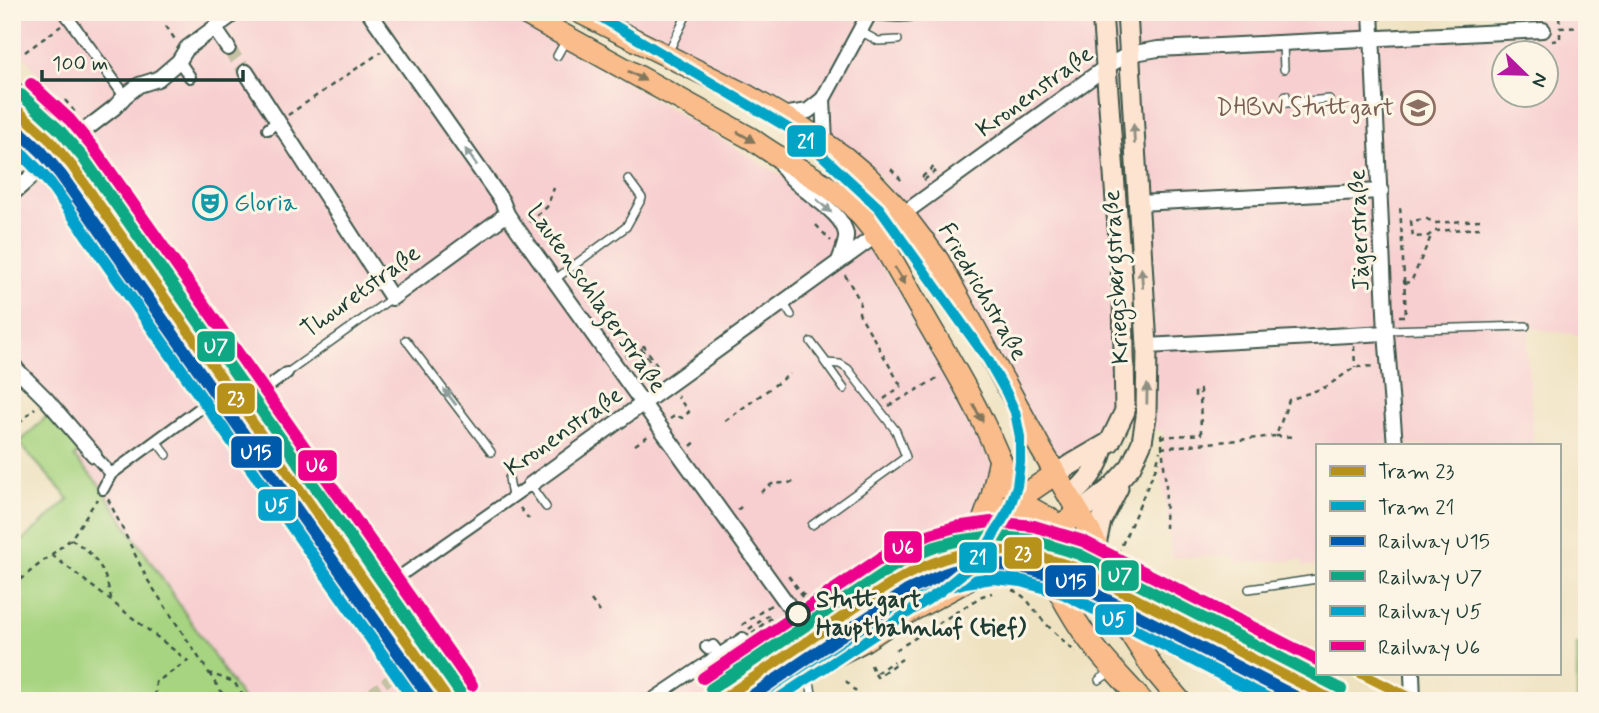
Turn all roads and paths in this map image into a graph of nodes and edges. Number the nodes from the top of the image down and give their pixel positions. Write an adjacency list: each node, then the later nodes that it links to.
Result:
1 (236, 12): 15 (street)
2 (369, 12): 20 (street, Lautenschlagerstraße)
3 (522, 12): 47 (main road, one-way to 47)
4 (579, 12): 25 (main road, Friedrichstraße)
5 (688, 12): 25 (lane)
6 (1102, 12): 27 (main road, Kriegsbergstraße)
7 (1126, 12): 24 (main road, Kriegsbergstraße)
8 (1371, 12): 18 (street, Jägerstraße)
9 (869, 14): 10 (lane); 16 (street)
10 (951, 14)
11 (66, 16): 23 (path); 33 (street)
12 (1550, 16): 14 (path)
13 (1587, 27): 14 (path)
14 (1560, 28): 17 (path)
15 (215, 29): 22 (street); 26 (street)
16 (860, 31): 19 (lane); 34 (street)
17 (1548, 36): 18 (street, Kronenstraße)
18 (1373, 39): 21 (street, Kronenstraße); 56 (street, Jägerstraße)
19 (898, 40)
20 (392, 44): 39 (path); 60 (street, Lautenschlagerstraße, one-way to 20)
21 (1283, 44): 24 (street, Kronenstraße); 28 (lane)
22 (228, 48)
23 (26, 50)
24 (1129, 54): 27 (street, Kronenstraße); 58 (main road, Kriegsbergstraße, one-way to 24)
25 (667, 56): 37 (main road, Friedrichstraße)
26 (179, 61): 30 (street); 33 (street)
27 (1106, 67): 61 (street, Kronenstraße); 119 (main road, Kriegsbergstraße)
28 (1284, 69)
29 (246, 72): 39 (street)
30 (190, 76)
31 (12, 83): 41 (street)
32 (1286, 95): 35 (lane)
33 (125, 96): 57 (street)
34 (823, 99): 37 (street); 44 (street)
35 (1329, 99)
36 (65, 100): 38 (path)
37 (782, 114): 44 (main road, Friedrichstraße)
38 (75, 120)
39 (274, 125): 78 (street)
40 (12, 132): 41 (street)
41 (48, 132): 42 (street); 45 (street); 46 (street)
42 (72, 132)
43 (79, 142): 51 (street)
44 (825, 142): 47 (main road); 61 (main road, Friedrichstraße)
45 (23, 154)
46 (46, 156)
47 (788, 164): 70 (main road); 74 (street, one-way to 74)
48 (54, 165): 51 (street)
49 (937, 168): 53 (path)
50 (891, 169): 54 (path)
51 (77, 170): 73 (street)
52 (628, 179): 75 (lane)
53 (923, 179)
54 (904, 183)
55 (554, 188): 67 (path)
56 (1381, 191): 58 (street); 81 (street, Jägerstraße)
57 (12, 194)
58 (1138, 203): 86 (main road, Kriegsbergstraße, one-way to 58)
59 (1401, 204): 68 (path)
60 (507, 214): 67 (street, Lautenschlagerstraße); 78 (street, Thouretstraße)
61 (903, 214): 72 (main road, Friedrichstraße)
62 (1480, 220): 66 (path)
63 (816, 225): 71 (path)
64 (1480, 228): 69 (path)
65 (150, 229): 73 (street)
66 (1412, 229): 68 (path); 69 (path)
67 (518, 230): 75 (street, Lautenschlagerstraße)
68 (1402, 230): 76 (path)
69 (1433, 232): 76 (path)
70 (875, 236): 72 (main road); 74 (street, Kronenstraße); 93 (main road, one-way to 93)
71 (829, 239)
72 (925, 242): 125 (main road, Friedrichstraße)
73 (132, 244): 96 (street)
74 (838, 262): 77 (street, Kronenstraße); 101 (path)
75 (554, 280): 89 (street, Lautenschlagerstraße)
76 (1404, 283): 81 (path)
77 (782, 301): 80 (lane); 102 (street, Kronenstraße)
78 (386, 302): 79 (lane); 94 (lane, Thouretstraße)
79 (387, 315)
80 (791, 315)
81 (1387, 326): 82 (lane); 83 (street); 90 (street, Jägerstraße)
82 (1526, 326)
83 (1354, 334): 86 (street); 92 (path)
84 (406, 340): 120 (lane, one-way to 84)
85 (811, 342): 87 (lane)
86 (1147, 346): 126 (main road, Kriegsbergstraße, one-way to 86)
87 (822, 359): 97 (lane); 138 (lane)
88 (12, 363): 99 (street)
89 (613, 364): 91 (path); 102 (street, Lautenschlagerstraße)
90 (1389, 365): 92 (path); 113 (street, Jägerstraße)
91 (653, 366)
92 (1355, 367): 110 (path)
93 (955, 368): 103 (path); 123 (main road, one-way to 123)
94 (287, 373): 104 (street, Thouretstraße)
95 (790, 374): 106 (path)
96 (229, 387): 104 (street); 115 (street)
97 (844, 389)
98 (1195, 397): 109 (path)
99 (46, 399): 108 (path); 121 (street)
100 (672, 399): 105 (path)
101 (881, 400)
102 (642, 405): 129 (street, Kronenstraße); 158 (street, Lautenschlagerstraße)
103 (890, 405)
104 (242, 406): 154 (street)
105 (682, 417)
106 (725, 421)
107 (1160, 423): 109 (path)
108 (12, 430)
109 (1161, 436): 118 (path)
110 (1276, 436): 111 (path); 118 (path)
111 (1294, 437)
112 (643, 439): 117 (path)
113 (1395, 439)
114 (698, 440): 116 (path)
115 (156, 441): 122 (lane); 124 (street)
116 (694, 444)
117 (635, 445)
118 (1161, 448): 139 (path); 144 (path)
119 (1103, 449): 125 (main road); 135 (main road, Kriegsbergstraße)
120 (491, 452)
121 (94, 455): 124 (street)
122 (167, 455)
123 (1000, 458): 134 (main road); 137 (main road)
124 (111, 474): 130 (street)
125 (1055, 474): 134 (main road); 135 (main road, Friedrichstraße)
126 (1122, 477): 135 (main road, Kriegsbergstraße); 141 (main road)
127 (509, 478): 132 (lane)
128 (797, 482): 131 (path)
129 (530, 485): 132 (street, Kronenstraße); 133 (lane)
130 (103, 489): 140 (path); 170 (path)
131 (761, 492)
132 (512, 497): 136 (path); 146 (street, Kronenstraße)
133 (546, 507)
134 (1027, 508): 135 (main road); 137 (main road); 142 (main road); 149 (main road)
135 (1063, 513): 141 (main road); 142 (main road); 160 (main road)
136 (529, 519)
137 (982, 524): 143 (main road)
138 (812, 525)
139 (1165, 528)
140 (71, 539): 145 (path); 159 (path)
141 (1096, 544): 160 (main road)
142 (1035, 545): 149 (main road); 150 (main road)
143 (950, 546): 149 (main road); 162 (main road)
144 (1118, 554)
145 (52, 555): 151 (path); 159 (path)
146 (415, 565): 147 (street); 154 (street, Kronenstraße)
147 (423, 576)
148 (1316, 579): 153 (lane)
149 (966, 580): 150 (main road); 181 (main road)
150 (1055, 584): 195 (main road)
151 (12, 586)
152 (1008, 589): 172 (path)
153 (1248, 589)
154 (377, 592): 168 (street)
155 (995, 592): 169 (path)
156 (805, 599): 156 (path)
157 (591, 600): 161 (path)
158 (787, 603): 162 (street); 166 (path); 174 (street)
159 (112, 604): 176 (path)
160 (1116, 607): 196 (main road)
161 (600, 612)
162 (845, 616): 174 (main road)
163 (771, 618): 166 (path)
164 (779, 625): 166 (path)
165 (778, 636): 171 (path)
166 (744, 639): 173 (street)
167 (706, 647): 173 (street)
168 (420, 650): 179 (street); 187 (street)
169 (896, 650)
170 (197, 654): 176 (path); 180 (path)
171 (753, 654)
172 (1077, 654)
173 (720, 655): 191 (street)
174 (788, 656): 192 (main road)
175 (902, 659): 182 (path)
176 (188, 661): 188 (path)
177 (894, 661): 182 (path)
178 (871, 665): 182 (path)
179 (402, 670)
180 (209, 673): 189 (path); 190 (path)
181 (809, 674): 186 (lane); 193 (main road); 194 (lane)
182 (875, 674)
183 (1412, 674): 197 (street)
184 (846, 681): 185 (path)
185 (856, 692)
186 (811, 697)
187 (454, 699)
188 (155, 701)
189 (227, 701)
190 (247, 701)
191 (649, 701)
192 (725, 701)
193 (760, 701)
194 (776, 701)
195 (1142, 701)
196 (1180, 701)
197 (1413, 701)

